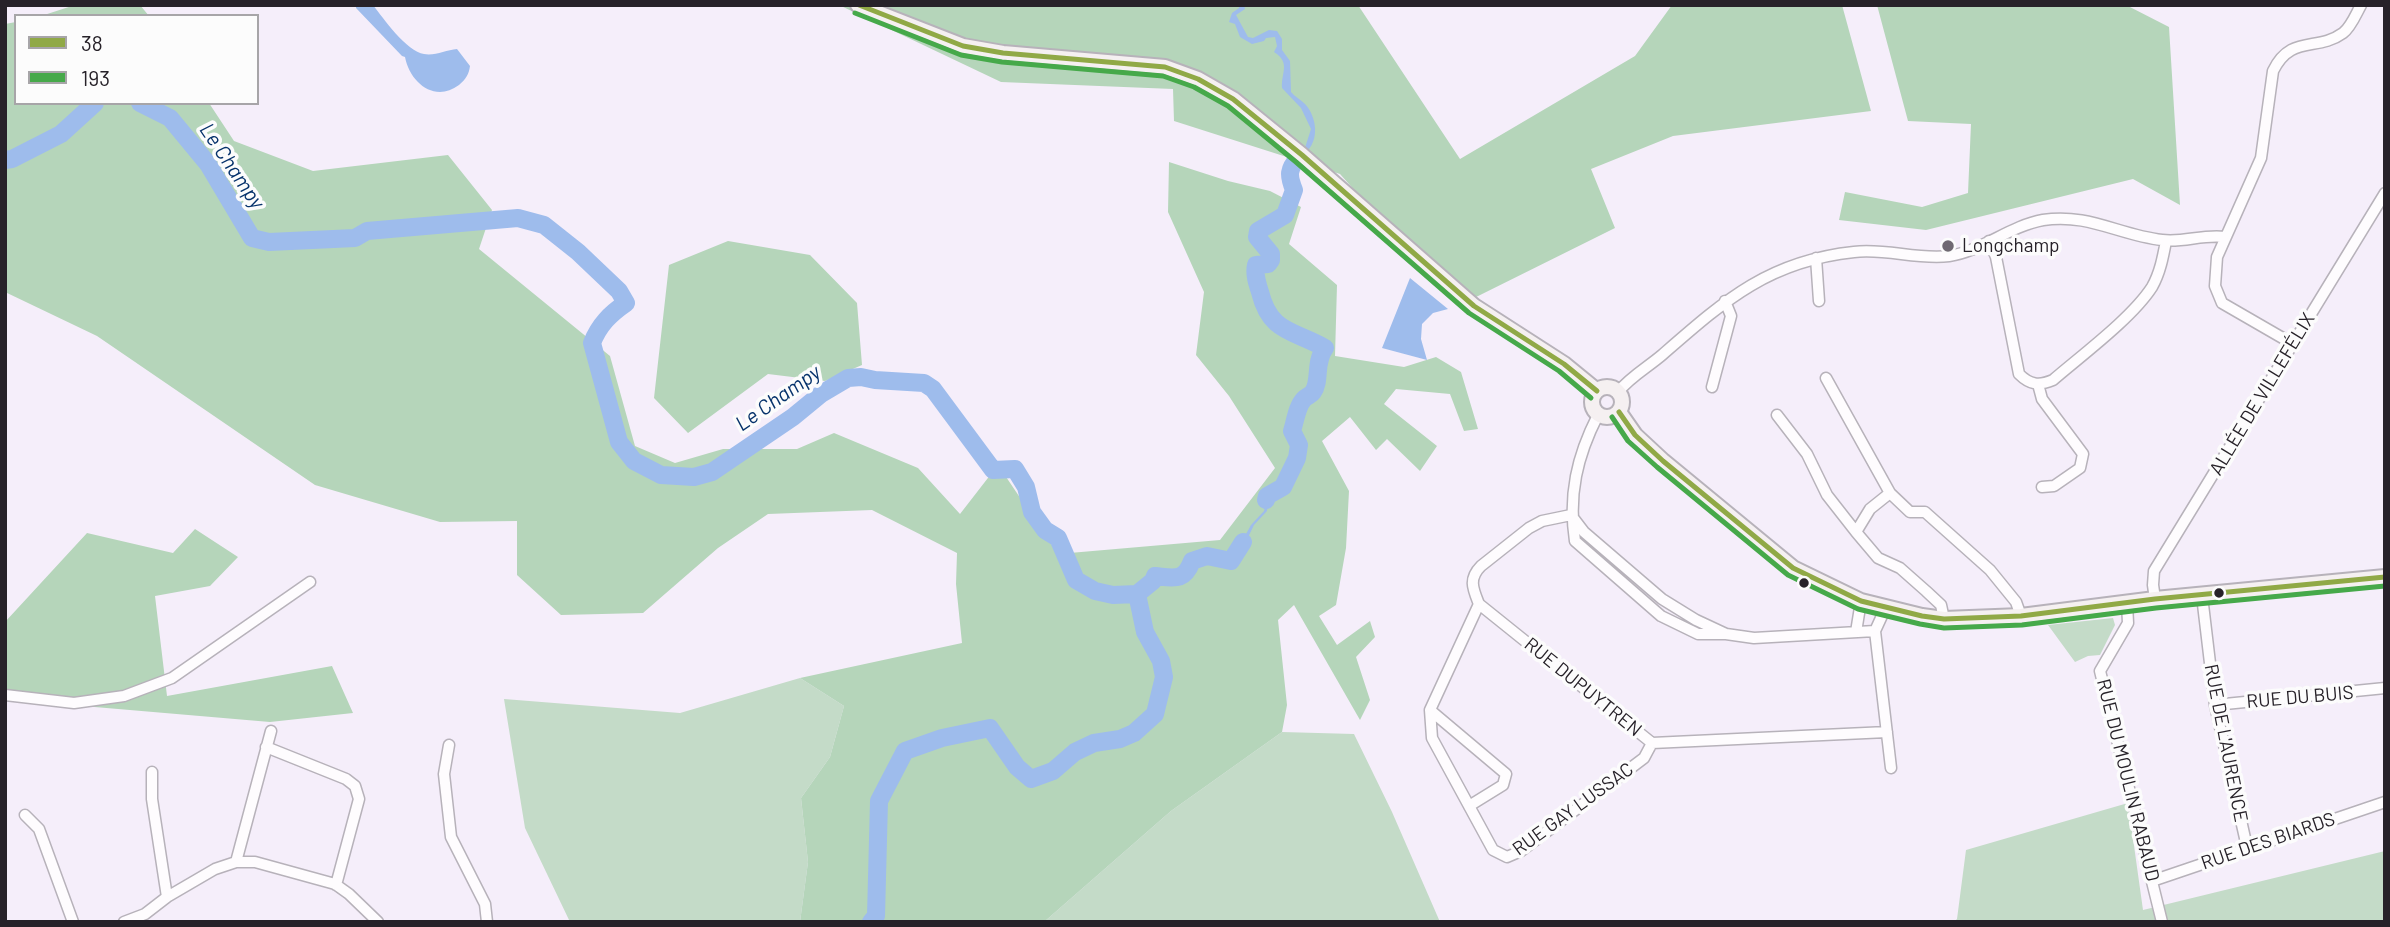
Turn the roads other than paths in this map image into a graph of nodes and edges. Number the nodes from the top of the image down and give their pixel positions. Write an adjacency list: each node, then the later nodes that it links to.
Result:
1 (858, 5): 14 (main road)
2 (2361, 5): 4 (street)
3 (2385, 193): 10 (street, ALLÉE DE VILLEFÉLIX)
4 (2225, 237): 6 (street); 10 (street)
5 (1989, 241): 6 (street); 7 (street); 12 (street)
6 (2165, 241): 12 (street)
7 (1815, 258): 8 (street); 9 (street)
8 (1724, 301): 13 (street); 15 (street)
9 (1819, 301)
10 (2293, 344): 26 (street, ALLÉE DE VILLEFÉLIX)
11 (1826, 378): 20 (street)
12 (2038, 384): 19 (street)
13 (1712, 387)
14 (1597, 391): 15 (main road); 17 (main road)
15 (1618, 392): 16 (main road)
16 (1619, 412): 17 (main road); 27 (main road)
17 (1598, 415): 21 (street)
18 (1777, 415): 22 (street)
19 (2042, 487)
20 (1890, 493): 22 (street); 31 (street)
21 (1571, 515): 29 (street); 35 (street); 35 (street)
22 (1856, 533): 32 (street)
23 (2385, 577): 25 (main road)
24 (310, 582): 37 (street)
25 (2202, 596): 26 (main road); 38 (street, RUE DE L'AURENCE)
26 (2155, 599): 28 (main road)
27 (1861, 601): 30 (main road); 34 (street)
28 (2127, 603): 31 (main road); 52 (street, RUE DU MOULIN RABAUD)
29 (1479, 604): 39 (street); 42 (street, RUE DUPUYTREN)
30 (1886, 607): 32 (main road); 33 (street)
31 (2021, 615): 32 (main road)
32 (1944, 619)
33 (1875, 631): 34 (street); 41 (street)
34 (1856, 632): 35 (street)
35 (1726, 634)
36 (2385, 688): 38 (street, RUE DU BUIS)
37 (5, 695)
38 (2215, 705): 50 (street, RUE DE L'AURENCE)
39 (1430, 710): 48 (street, RUE GAY LUSSAC); 48 (street)
40 (271, 731): 44 (street)
41 (1886, 732): 42 (street, RUE DUPUYTREN); 45 (street)
42 (1652, 743): 48 (street, RUE GAY LUSSAC)
43 (449, 745): 59 (street)
44 (266, 747): 51 (street); 53 (street)
45 (1891, 768)
46 (152, 772): 54 (street)
47 (2385, 802): 50 (street, RUE DES BIARDS)
48 (1469, 806)
49 (25, 814): 56 (street)
50 (2247, 847): 52 (street, RUE DES BIARDS)
51 (236, 862): 53 (street); 54 (street)
52 (2152, 881): 60 (street, RUE DU MOULIN RABAUD)
53 (336, 885): 58 (street)
54 (167, 897): 55 (street)
55 (147, 918): 57 (street)
56 (73, 922)
57 (124, 922)
58 (378, 922)
59 (487, 922)
60 (2162, 922)

